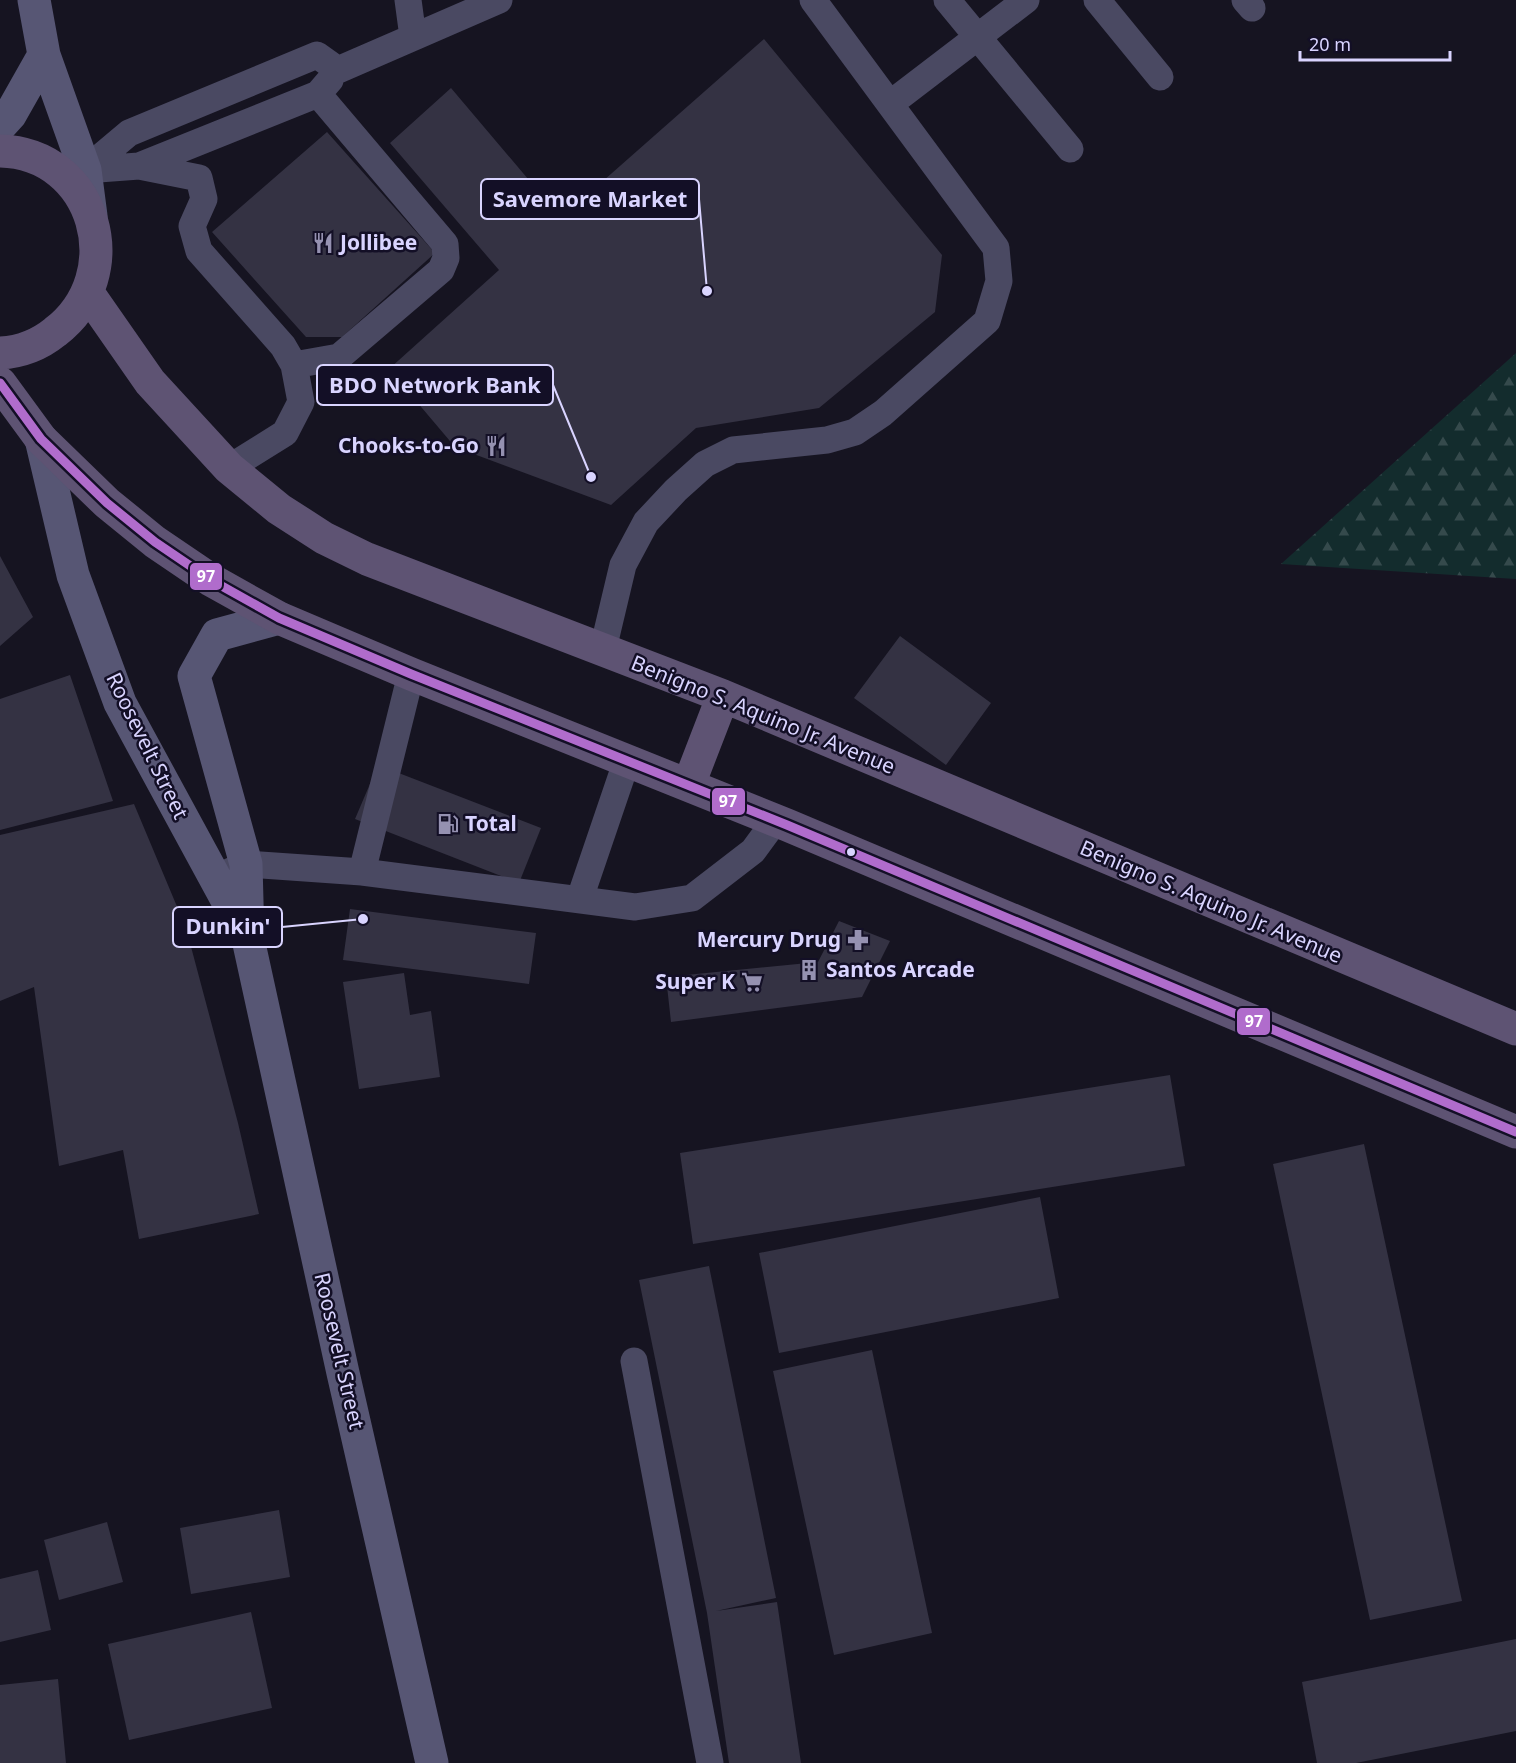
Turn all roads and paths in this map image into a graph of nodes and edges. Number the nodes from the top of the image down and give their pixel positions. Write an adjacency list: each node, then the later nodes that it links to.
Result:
1 (34, 0): 10 (main road)
2 (408, 0): 9 (lane)
3 (499, 0): 9 (lane)
4 (813, 0): 14 (lane)
5 (947, 0): 8 (lane)
6 (1026, 0): 8 (lane)
7 (1097, 0): 12 (lane)
8 (977, 36): 14 (lane); 16 (lane)
9 (414, 37): 11 (lane)
10 (44, 55): 15 (main road); 19 (main road)
11 (338, 70): 13 (lane); 19 (lane)
12 (1160, 77)
13 (318, 94): 18 (lane); 23 (lane)
14 (890, 104): 28 (lane)
15 (0, 126)
16 (1070, 149)
17 (0, 151): 20 (main road)
18 (140, 166): 19 (lane); 23 (lane)
19 (85, 170): 20 (main road)
20 (91, 216): 21 (main road)
21 (88, 293): 22 (main road); 26 (main road, Benigno S. Aquino Jr. Avenue)
22 (0, 353)
23 (294, 365): 26 (lane)
24 (0, 383): 25 (main road)
25 (42, 439): 27 (main road); 36 (main road, Roosevelt Street)
26 (229, 468): 28 (main road, Benigno S. Aquino Jr. Avenue)
27 (279, 618): 29 (main road); 34 (main road, Roosevelt Street)
28 (603, 649): 30 (main road, Benigno S. Aquino Jr. Avenue)
29 (411, 674): 31 (main road); 35 (lane)
30 (723, 696): 32 (main road); 39 (main road, Benigno S. Aquino Jr. Avenue)
31 (627, 760): 32 (main road); 37 (lane)
32 (689, 784): 33 (main road)
33 (775, 821): 37 (lane); 40 (main road)
34 (246, 864): 35 (lane); 36 (lane); 38 (main road, Roosevelt Street)
35 (362, 872): 37 (lane)
36 (214, 878): 38 (main road, Roosevelt Street)
37 (580, 898)
38 (248, 939): 42 (main road, Roosevelt Street)
39 (1516, 1029)
40 (1516, 1132)
41 (634, 1361): 43 (lane)
42 (432, 1763)
43 (710, 1763)

